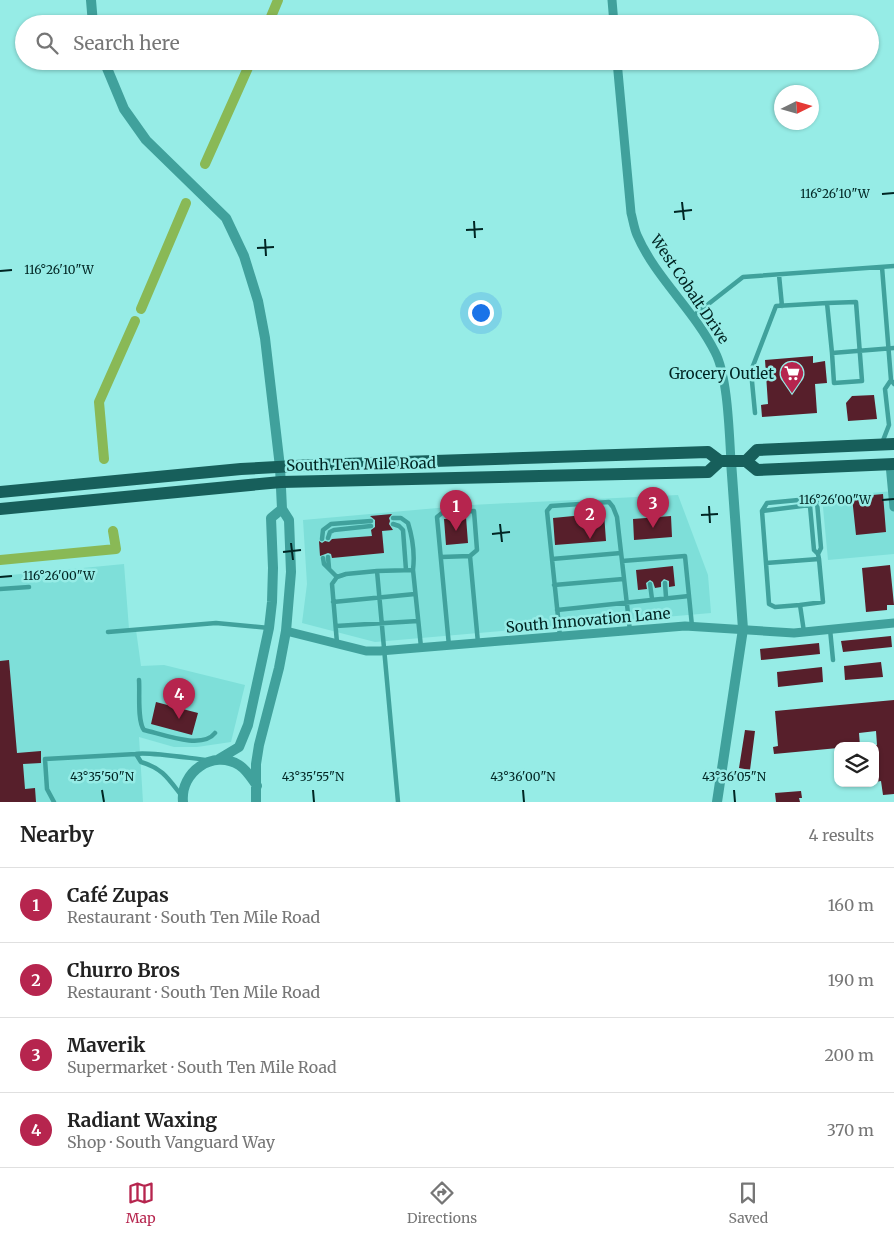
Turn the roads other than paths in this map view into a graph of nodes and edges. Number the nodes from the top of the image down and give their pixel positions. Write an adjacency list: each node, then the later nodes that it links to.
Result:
1 (91, 0): 3 (street)
2 (612, 0): 4 (street)
3 (92, 15)
4 (613, 15)
5 (108, 70): 25 (street)
6 (618, 70): 12 (street, West Cobalt Drive)
7 (894, 266): 8 (lane)
8 (882, 267): 9 (lane); 13 (lane)
9 (779, 275): 11 (lane); 12 (lane)
10 (827, 303): 11 (lane); 15 (lane); 16 (lane)
11 (782, 306): 19 (lane)
12 (693, 316): 23 (street, West Cobalt Drive)
13 (888, 348): 14 (lane); 15 (lane); 17 (lane)
14 (894, 348)
15 (861, 351): 16 (lane); 16 (lane)
16 (832, 353)
17 (890, 380): 18 (lane); 21 (lane)
18 (894, 384)
19 (756, 413)
20 (894, 444): 21 (main road, South Ten Mile Road)
21 (881, 445): 22 (main road, South Ten Mile Road)
22 (746, 460): 23 (main road, South Ten Mile Road); 24 (main road, South Ten Mile Road)
23 (726, 461): 25 (main road, South Ten Mile Road); 26 (main road, South Ten Mile Road); 77 (street, West Cobalt Drive)
24 (892, 464): 30 (street)
25 (280, 467): 26 (street); 27 (main road, South Ten Mile Road)
26 (281, 482): 31 (main road, South Ten Mile Road); 32 (street)
27 (0, 492)
28 (815, 501): 29 (lane); 33 (lane); 38 (lane)
29 (810, 506): 33 (lane); 37 (lane)
30 (894, 507)
31 (0, 508)
32 (282, 509): 76 (street); 80 (street)
33 (762, 511): 49 (lane)
34 (393, 518): 53 (lane)
35 (371, 523): 39 (lane)
36 (393, 524): 52 (lane)
37 (812, 532): 38 (lane); 42 (lane)
38 (820, 532): 42 (lane)
39 (325, 539)
40 (621, 553): 46 (lane); 46 (lane); 48 (lane)
41 (470, 556): 44 (lane); 44 (lane); 85 (lane)
42 (819, 556): 49 (lane); 69 (lane)
43 (326, 557): 55 (lane)
44 (441, 557): 86 (lane)
45 (663, 558): 47 (lane); 50 (lane); 63 (lane)
46 (552, 559): 59 (lane)
47 (648, 559): 48 (lane); 51 (lane)
48 (622, 561): 56 (lane)
49 (766, 563): 69 (lane)
50 (664, 564)
51 (648, 565)
52 (406, 570): 53 (lane); 54 (lane)
53 (412, 570): 62 (lane)
54 (377, 571): 55 (lane); 65 (lane)
55 (337, 577): 67 (lane)
56 (624, 579): 59 (lane); 68 (lane)
57 (665, 583): 64 (lane)
58 (650, 584): 66 (lane)
59 (554, 585): 70 (lane)
60 (29, 587): 61 (lane)
61 (0, 589)
62 (416, 594): 65 (lane); 71 (lane)
63 (689, 596): 64 (lane); 75 (lane)
64 (666, 597): 66 (lane)
65 (379, 598): 67 (lane); 73 (lane)
66 (652, 599): 68 (lane)
67 (334, 602): 74 (lane)
68 (627, 602): 70 (lane); 79 (lane)
69 (800, 605): 82 (lane)
70 (557, 610): 83 (lane)
71 (418, 621): 73 (lane); 87 (lane)
72 (894, 623): 78 (street, South Innovation Lane)
73 (382, 624): 74 (lane); 88 (lane)
74 (336, 626): 84 (lane)
75 (692, 626): 77 (street, South Innovation Lane); 79 (street, South Innovation Lane)
76 (269, 628): 81 (lane); 93 (street)
77 (743, 629): 82 (street, South Innovation Lane); 99 (street, West Cobalt Drive)
78 (830, 629): 82 (street, South Innovation Lane); 89 (lane)
79 (630, 630): 83 (street, South Innovation Lane)
80 (286, 631): 84 (street, South Innovation Lane); 94 (street)
81 (108, 632)
82 (804, 632)
83 (560, 636): 85 (street, South Innovation Lane)
84 (337, 643): 88 (street, South Innovation Lane)
85 (478, 643): 86 (street, South Innovation Lane)
86 (449, 646): 87 (street, South Innovation Lane)
87 (421, 648): 88 (street, South Innovation Lane)
88 (385, 651): 98 (lane)
89 (833, 660)
90 (139, 680): 91 (lane)
91 (215, 733)
92 (136, 754): 93 (lane); 95 (lane); 97 (lane)
93 (214, 760): 94 (street); 95 (street)
94 (257, 787): 96 (street)
95 (183, 800)
96 (258, 801)
97 (54, 802)
98 (398, 802)
99 (716, 802)

